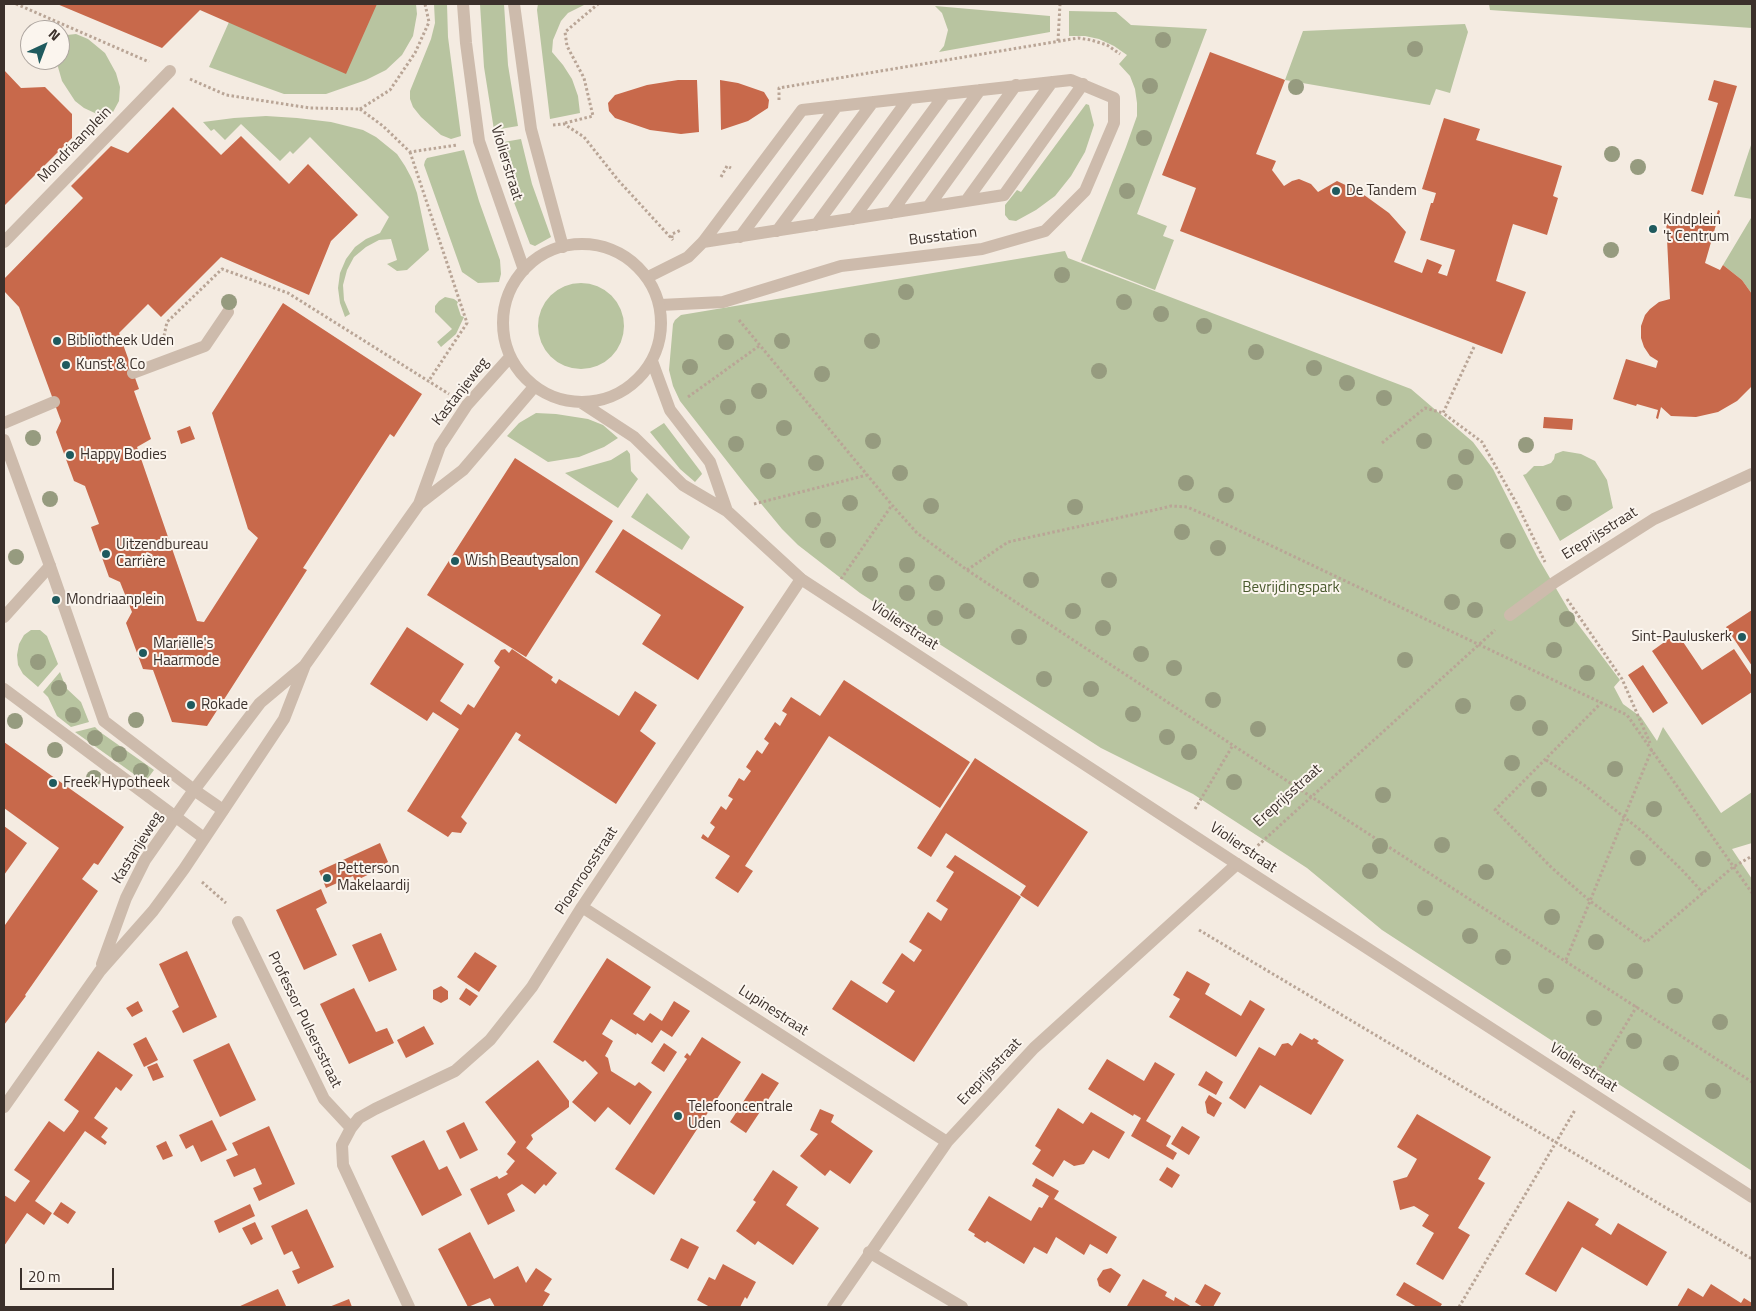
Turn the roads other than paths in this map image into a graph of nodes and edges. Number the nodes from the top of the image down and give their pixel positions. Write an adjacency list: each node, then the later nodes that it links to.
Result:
1 (463, 4): 22 (street, Violierstraat)
2 (514, 4): 21 (street)
3 (170, 70): 19 (street, Mondriaanplein)
4 (1052, 82): 5 (street, Busstation); 6 (street, Busstation); 12 (street)
5 (1083, 84): 12 (street, Busstation); 24 (street, Busstation)
6 (1016, 86): 7 (street, Busstation); 13 (street)
7 (980, 90): 8 (street, Busstation); 14 (street)
8 (945, 94): 9 (street, Busstation); 15 (street)
9 (909, 98): 10 (street, Busstation); 16 (street)
10 (873, 102): 11 (street, Busstation); 17 (street)
11 (837, 106): 18 (street); 20 (street, Busstation)
12 (966, 201): 13 (street, Busstation)
13 (928, 207): 14 (street, Busstation)
14 (890, 213): 15 (street, Busstation)
15 (853, 219): 16 (street, Busstation)
16 (816, 225): 17 (street, Busstation)
17 (778, 231): 18 (street, Busstation)
18 (740, 236): 20 (street, Busstation)
19 (4, 242)
20 (702, 242): 23 (street, Busstation)
21 (563, 247): 22 (street); 23 (street)
22 (524, 270): 26 (street)
23 (650, 276): 24 (street)
24 (660, 306): 27 (street)
25 (228, 312): 28 (street)
26 (510, 357): 29 (street); 35 (street, Kastanjeweg)
27 (652, 361): 31 (street); 36 (street, Violierstraat)
28 (133, 373)
29 (534, 387): 31 (street); 35 (street, Kastanjeweg)
30 (54, 402): 32 (street)
31 (582, 403): 36 (street, Violierstraat)
32 (4, 423)
33 (4, 440): 37 (street)
34 (1752, 474): 39 (street, Ereprijsstraat)
35 (419, 504): 41 (street, Kastanjeweg)
36 (727, 511): 38 (street, Violierstraat)
37 (50, 566): 40 (street); 43 (street)
38 (802, 579): 47 (street, Violierstraat); 48 (street, Pioenroosstraat)
39 (1510, 615)
40 (4, 618)
41 (305, 665): 43 (street, Kastanjeweg); 44 (street, Kastanjeweg)
42 (4, 690): 45 (street)
43 (194, 790): 44 (street); 45 (street, Kastanjeweg)
44 (223, 810): 46 (street, Kastanjeweg)
45 (176, 817): 46 (street); 50 (street, Kastanjeweg)
46 (204, 838): 50 (street, Kastanjeweg)
47 (1237, 864): 53 (street, Ereprijsstraat); 54 (street, Violierstraat)
48 (582, 907): 52 (street, Pioenroosstraat); 53 (street, Lupinestraat)
49 (238, 922): 52 (street, Professor Pulsersstraat)
50 (100, 971): 51 (street, Kastanjeweg)
51 (4, 1107)
52 (351, 1128): 56 (street)
53 (946, 1142): 55 (street, Ereprijsstraat)
54 (1752, 1198)
55 (869, 1252): 57 (street, Ereprijsstraat); 58 (street)
56 (409, 1307)
57 (832, 1307)
58 (962, 1307)

